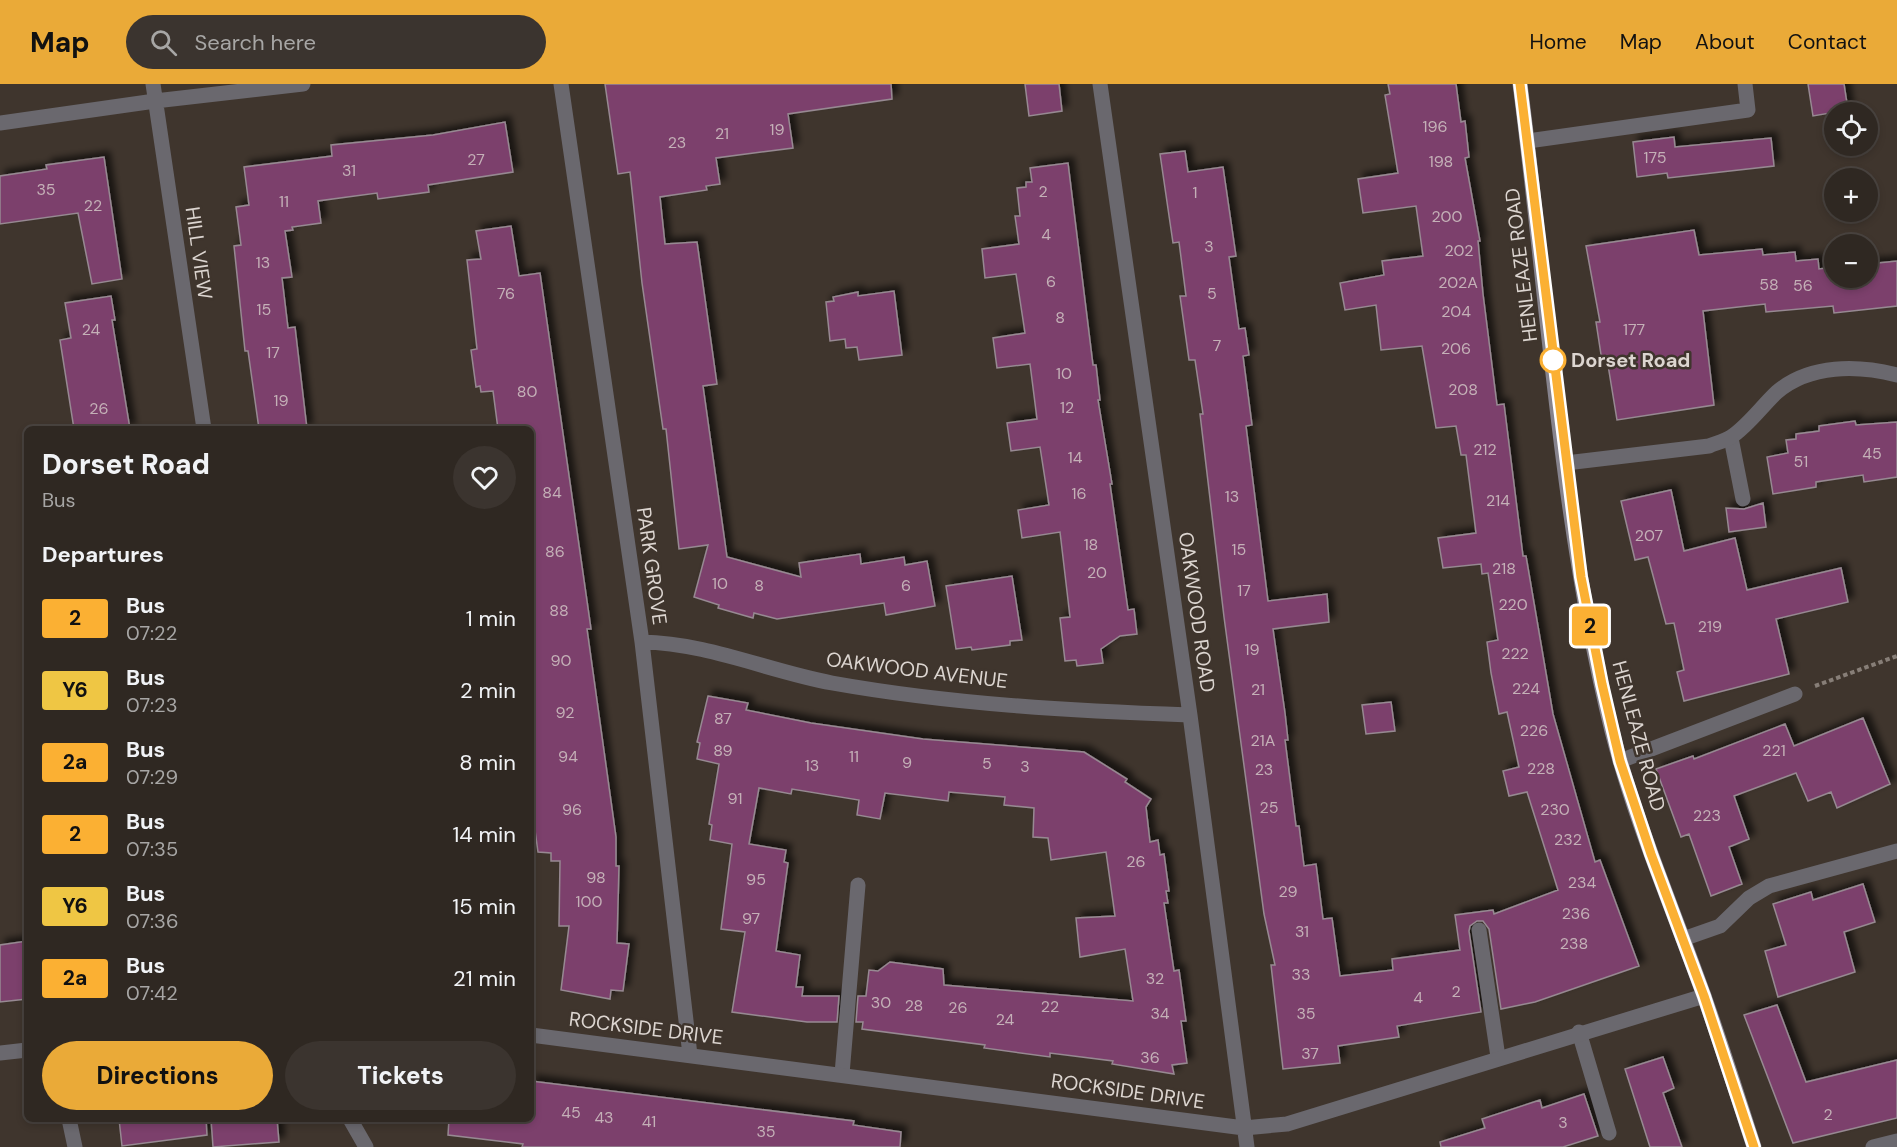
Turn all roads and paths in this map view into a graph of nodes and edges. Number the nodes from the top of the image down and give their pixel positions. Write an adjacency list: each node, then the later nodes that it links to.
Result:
1 (153, 84): 7 (street, HILL VIEW)
2 (303, 84): 7 (street)
3 (561, 84): 15 (street, PARK GROVE)
4 (1100, 84): 18 (street, OAKWOOD ROAD)
5 (1520, 84): 9 (main road, HENLEAZE ROAD)
6 (1745, 84): 9 (street)
7 (155, 101): 8 (street); 11 (street, HILL VIEW)
8 (0, 123)
9 (1528, 141): 13 (main road, HENLEAZE ROAD)
10 (1897, 375): 12 (street)
11 (204, 426)
12 (1731, 438): 13 (street); 14 (street)
13 (1566, 463): 19 (main road, HENLEAZE ROAD)
14 (1743, 499)
15 (642, 642): 18 (street, OAKWOOD AVENUE); 29 (street, PARK GROVE)
16 (1897, 656): 17 (path)
17 (1795, 694): 19 (street)
18 (1190, 714): 34 (street, OAKWOOD ROAD)
19 (1620, 761): 23 (main road, HENLEAZE ROAD)
20 (1897, 851): 23 (street)
21 (858, 885): 31 (street)
22 (1479, 930): 30 (street)
23 (1683, 939): 24 (main road, HENLEAZE ROAD)
24 (1704, 996): 25 (street, ROCKSIDE DRIVE); 40 (main road, HENLEAZE ROAD)
25 (1579, 1032): 30 (street, ROCKSIDE DRIVE); 35 (street)
26 (534, 1035): 29 (street, ROCKSIDE DRIVE)
27 (24, 1050): 28 (street)
28 (0, 1053)
29 (690, 1055): 31 (street, ROCKSIDE DRIVE)
30 (1498, 1057): 34 (street, ROCKSIDE DRIVE)
31 (842, 1074): 34 (street, ROCKSIDE DRIVE)
32 (70, 1122): 37 (street)
33 (352, 1122): 38 (street)
34 (1244, 1128): 39 (street, OAKWOOD ROAD)
35 (1609, 1133)
36 (1897, 1142): 41 (street)
37 (75, 1147)
38 (366, 1147)
39 (1247, 1147)
40 (1754, 1147)
41 (1873, 1147)

